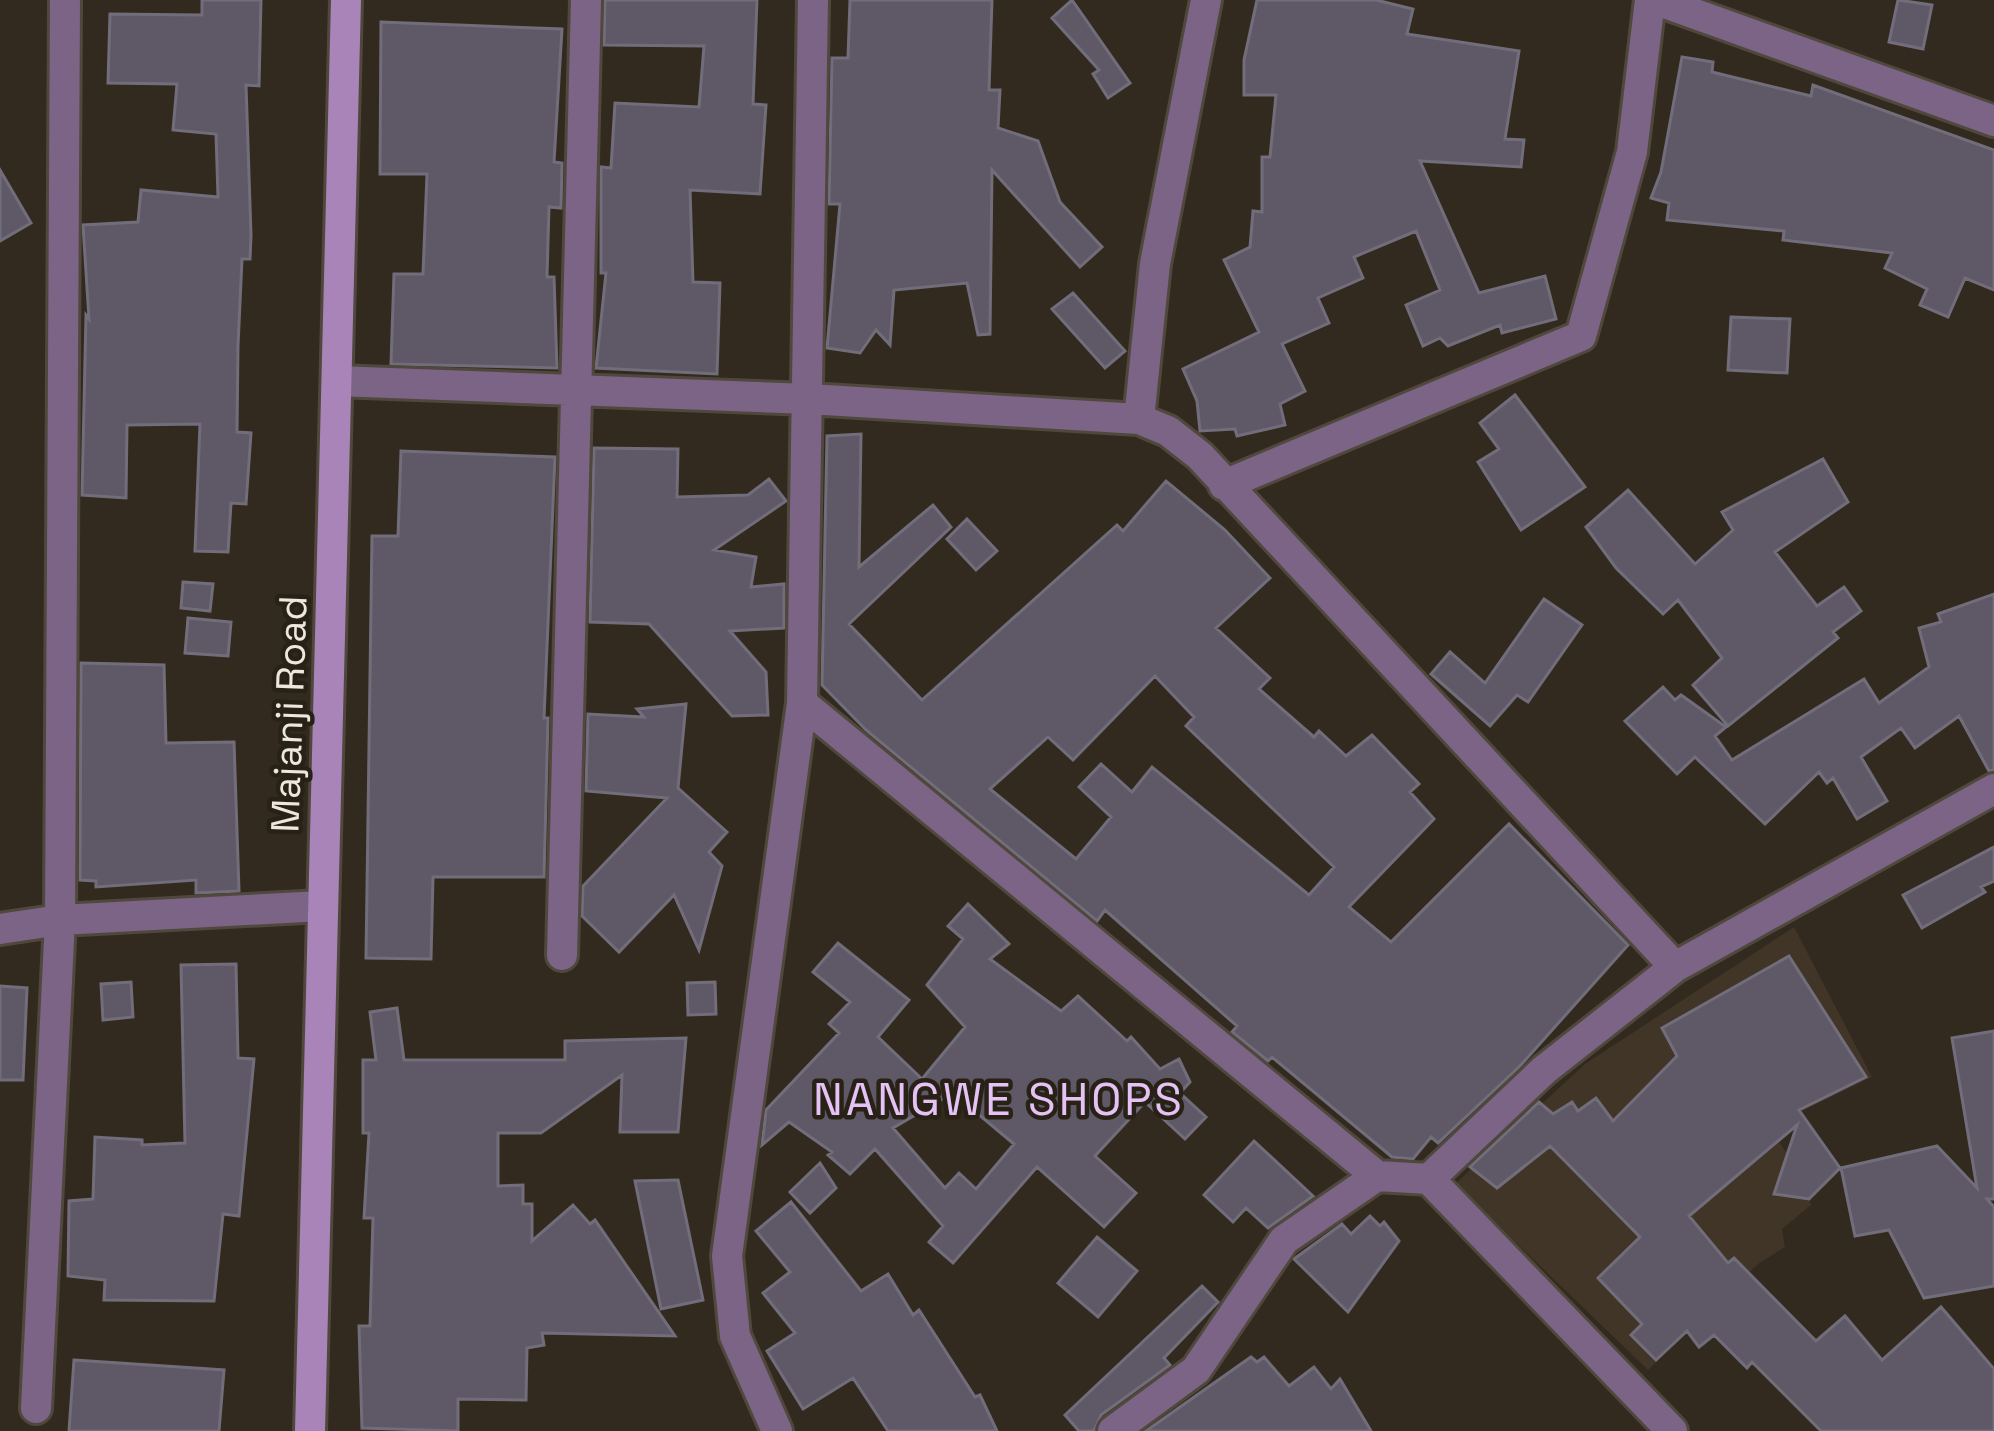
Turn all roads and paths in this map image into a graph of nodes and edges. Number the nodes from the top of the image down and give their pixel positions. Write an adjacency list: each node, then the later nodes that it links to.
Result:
1 (65, 0): 16 (street)
2 (346, 0): 8 (main road, Majanji Road)
3 (586, 0): 9 (street)
4 (813, 0): 10 (street)
5 (1206, 0): 11 (street)
6 (1653, 0): 7 (street); 12 (street)
7 (1994, 121)
8 (337, 381): 9 (street); 15 (main road, Majanji Road)
9 (577, 394): 10 (street); 18 (street)
10 (809, 399): 11 (street); 13 (street)
11 (1139, 419): 12 (street)
12 (1224, 485): 19 (street)
13 (802, 703): 20 (street); 24 (street)
14 (1994, 789): 19 (street)
15 (322, 906): 16 (street); 23 (main road, Majanji Road)
16 (60, 920): 17 (street); 22 (street)
17 (0, 929)
18 (562, 955)
19 (1675, 967): 21 (street)
20 (1377, 1176): 21 (street); 25 (street)
21 (1429, 1179): 26 (street)
22 (36, 1408)
23 (310, 1431)
24 (777, 1431)
25 (1113, 1431)
26 (1672, 1431)

